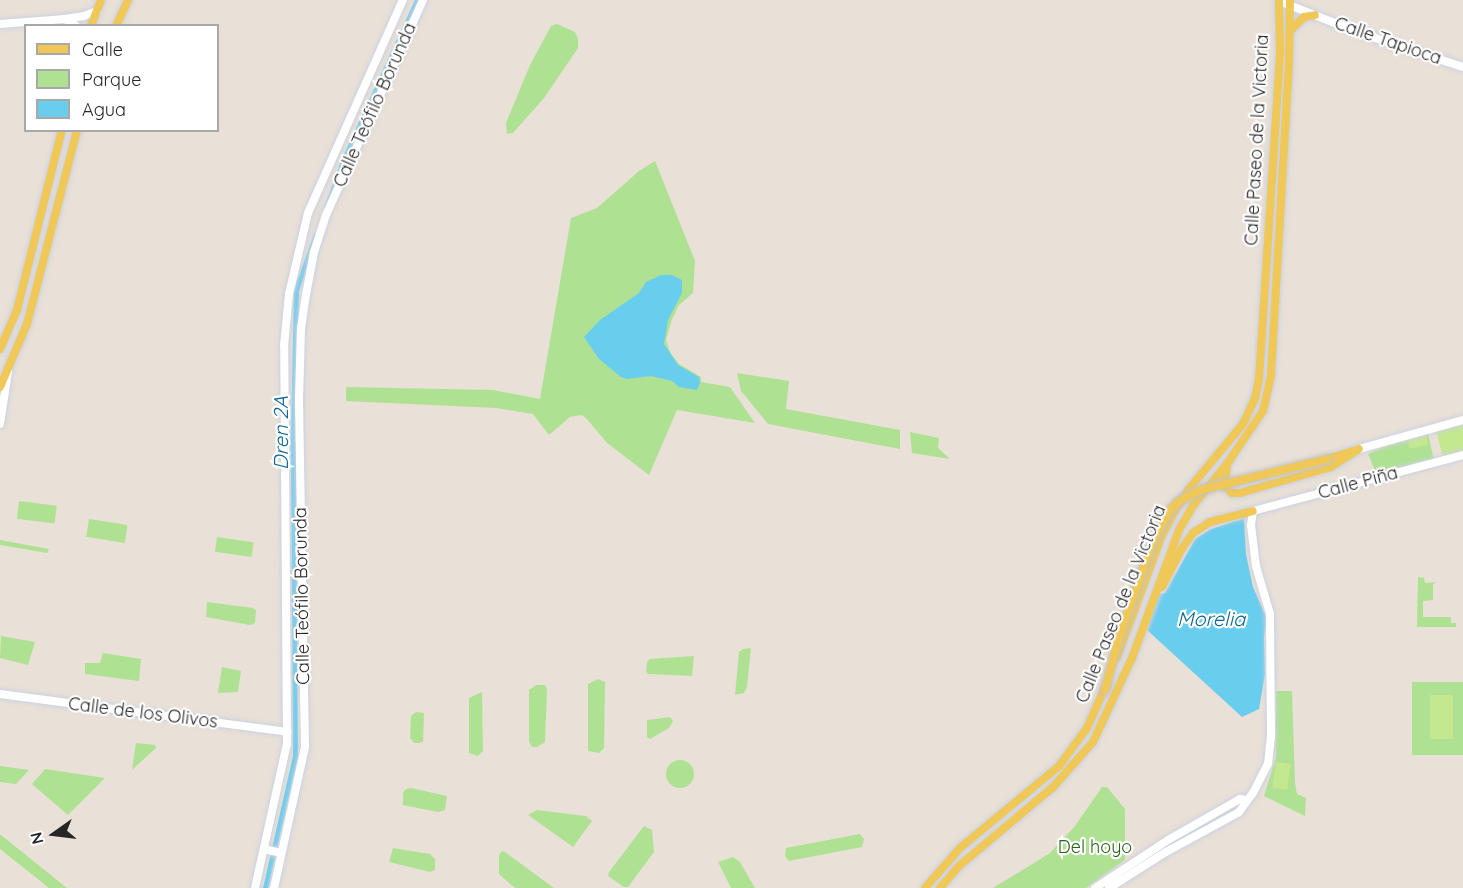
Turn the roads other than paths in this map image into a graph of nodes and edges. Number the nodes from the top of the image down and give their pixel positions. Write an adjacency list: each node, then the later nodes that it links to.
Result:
1 (101, 0): 7 (main road)
2 (128, 0): 13 (main road)
3 (403, 0): 20 (main road, Calle Teófilo Borunda)
4 (423, 0): 21 (main road, Calle Teófilo Borunda)
5 (1279, 1): 6 (main road, Calle Tapioca); 16 (main road, Calle Paseo de la Victoria)
6 (1290, 2): 8 (main road, Calle Tapioca); 14 (main road, Calle Paseo de la Victoria)
7 (97, 11): 9 (main road); 12 (main road)
8 (1315, 15): 14 (main road); 15 (main road, Calle Tapioca)
9 (65, 19): 10 (main road); 11 (main road)
10 (0, 24)
11 (73, 24)
12 (92, 24)
13 (117, 24)
14 (1290, 30): 19 (main road, Calle Paseo de la Victoria)
15 (1463, 67)
16 (1276, 104): 19 (main road); 22 (main road, Calle Paseo de la Victoria)
17 (62, 132): 24 (main road)
18 (76, 132): 25 (main road)
19 (1284, 149): 23 (main road, Calle Paseo de la Victoria)
20 (335, 159): 21 (main road); 32 (main road, Calle Teófilo Borunda)
21 (346, 166): 32 (main road, Calle Teófilo Borunda)
22 (1269, 222): 23 (main road); 35 (main road, Calle Paseo de la Victoria)
23 (1278, 262): 31 (main road, Calle Paseo de la Victoria)
24 (0, 349)
25 (8, 372): 26 (main road); 28 (main road)
26 (0, 387)
27 (1463, 420): 29 (main road, Calle Piña)
28 (0, 424)
29 (1359, 449): 31 (main road); 35 (main road, bridge)
30 (1463, 454): 33 (main road, Calle Piña)
31 (1229, 461): 34 (main road, Calle Paseo de la Victoria)
32 (293, 511): 37 (main road, Calle Teófilo Borunda); 40 (main road, Calle Teófilo Borunda)
33 (1254, 511): 34 (main road); 38 (main road)
34 (1154, 596): 44 (main road, Calle Paseo de la Victoria)
35 (1105, 690): 43 (main road, Calle Paseo de la Victoria)
36 (0, 694): 37 (main road, Calle de los Olivos)
37 (287, 732): 39 (main road, Calle Teófilo Borunda)
38 (1246, 800): 45 (main road); 46 (main road)
39 (266, 850): 40 (main road); 41 (main road, Calle Teófilo Borunda)
40 (280, 853): 42 (main road, Calle Teófilo Borunda)
41 (255, 888)
42 (274, 888)
43 (925, 888)
44 (939, 888)
45 (1095, 888)
46 (1109, 888)

